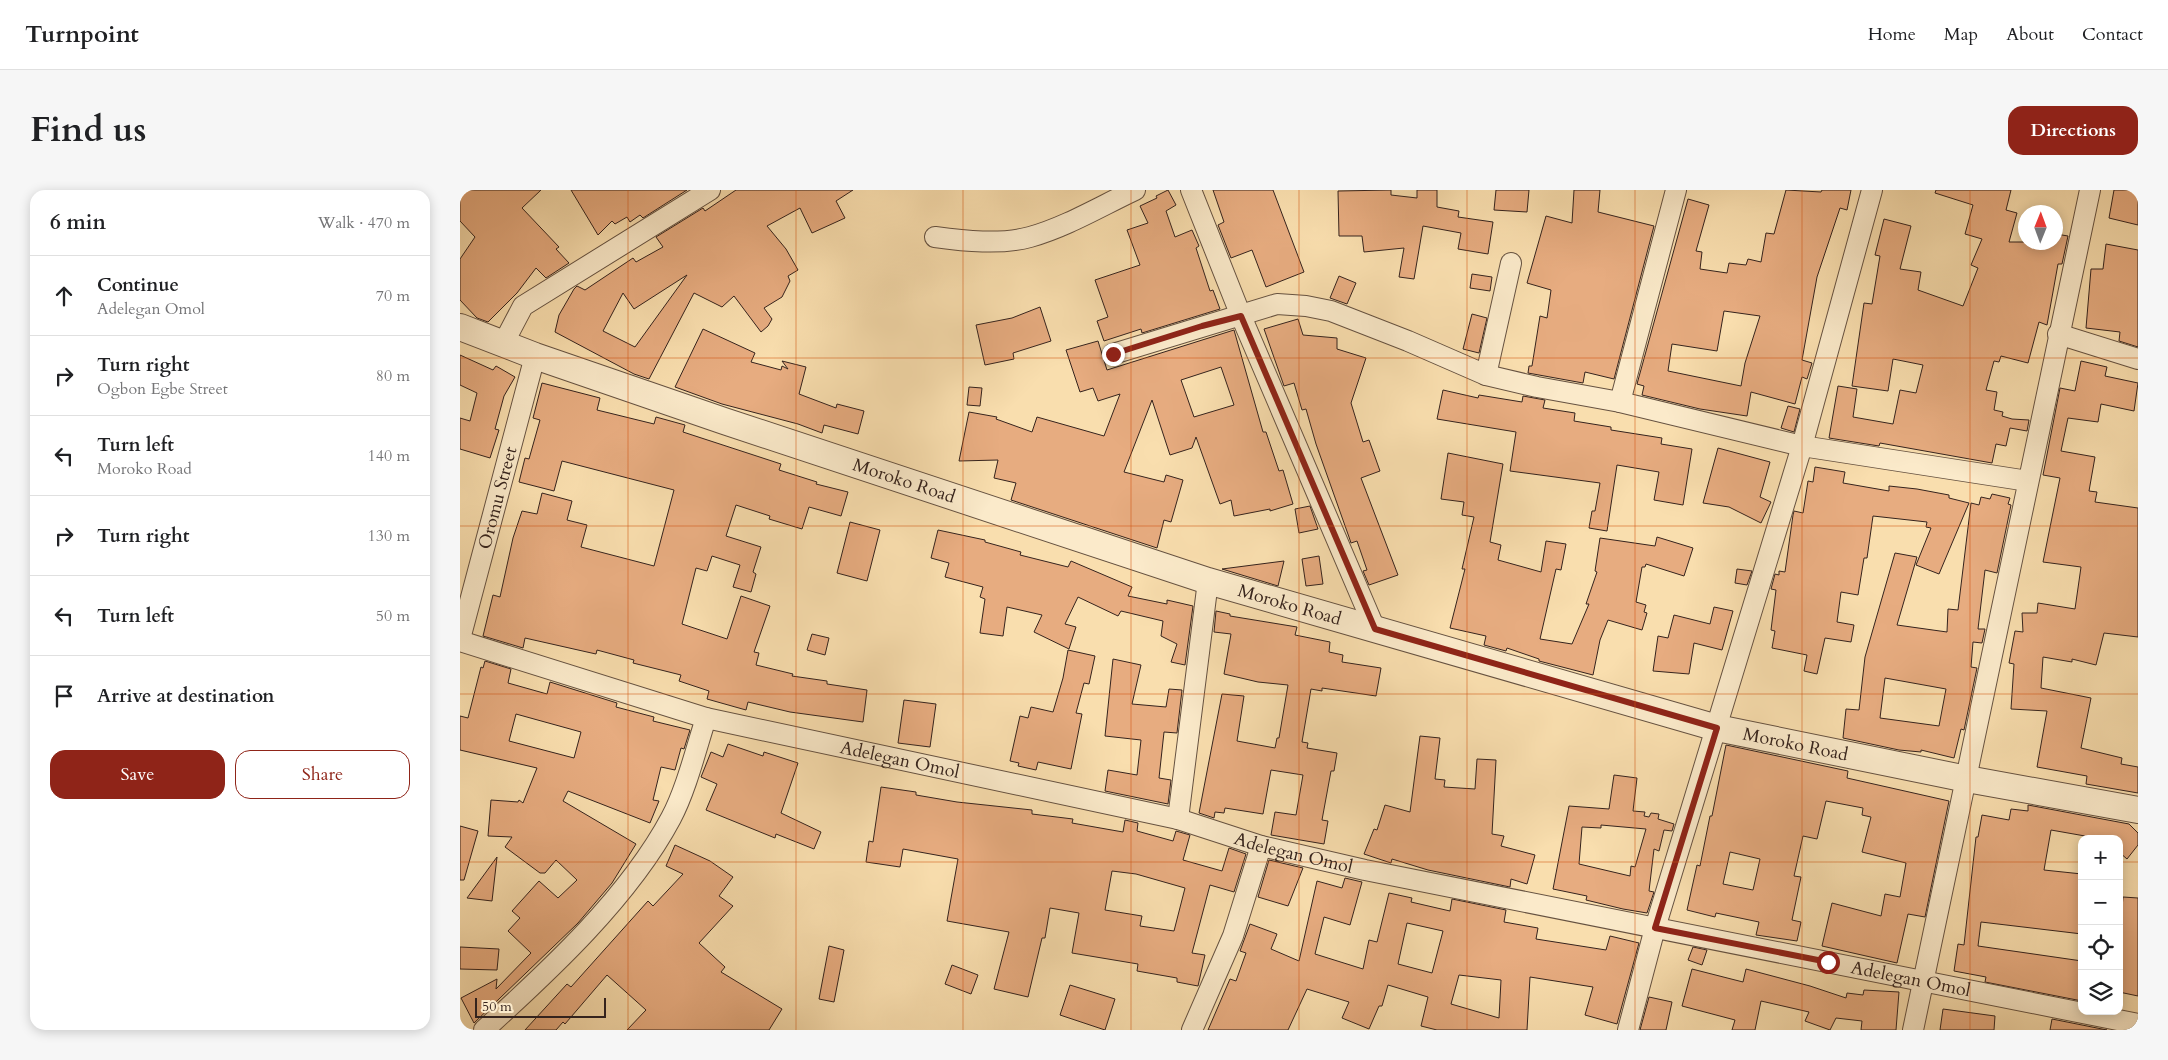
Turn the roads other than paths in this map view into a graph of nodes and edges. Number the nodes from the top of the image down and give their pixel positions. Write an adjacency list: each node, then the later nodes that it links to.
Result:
1 (710, 190): 12 (street)
2 (1135, 190): 7 (street)
3 (1191, 190): 9 (street)
4 (1676, 190): 17 (street)
5 (1872, 190): 18 (street)
6 (2090, 190): 11 (street)
7 (935, 237)
8 (1511, 263): 16 (street)
9 (1241, 316): 13 (street); 16 (street); 21 (street)
10 (460, 327): 12 (street, Moroko Road)
11 (2058, 334): 15 (street); 19 (street)
12 (503, 344): 14 (street, Moroko Road)
13 (1113, 354)
14 (535, 356): 20 (street, Moroko Road); 22 (street, Oromu Street)
15 (2138, 359)
16 (1486, 374): 17 (street)
17 (1620, 402): 18 (street)
18 (1802, 446): 19 (street); 24 (street)
19 (2028, 481): 25 (street)
20 (1208, 581): 21 (street, Moroko Road); 27 (street)
21 (1375, 629): 24 (street, Moroko Road)
22 (460, 640): 23 (street, Adelegan Omol)
23 (706, 718): 27 (street, Adelegan Omol); 32 (street)
24 (1717, 728): 25 (street, Moroko Road); 29 (street)
25 (1967, 780): 26 (street, Moroko Road); 30 (street)
26 (2138, 810)
27 (1178, 819): 28 (street, Adelegan Omol)
28 (1261, 846): 29 (street, Adelegan Omol); 33 (street)
29 (1655, 928): 30 (street, Adelegan Omol); 34 (street)
30 (1925, 980): 31 (street, Adelegan Omol); 35 (street)
31 (2138, 1024)
32 (484, 1030)
33 (1192, 1030)
34 (1628, 1030)
35 (1913, 1030)

